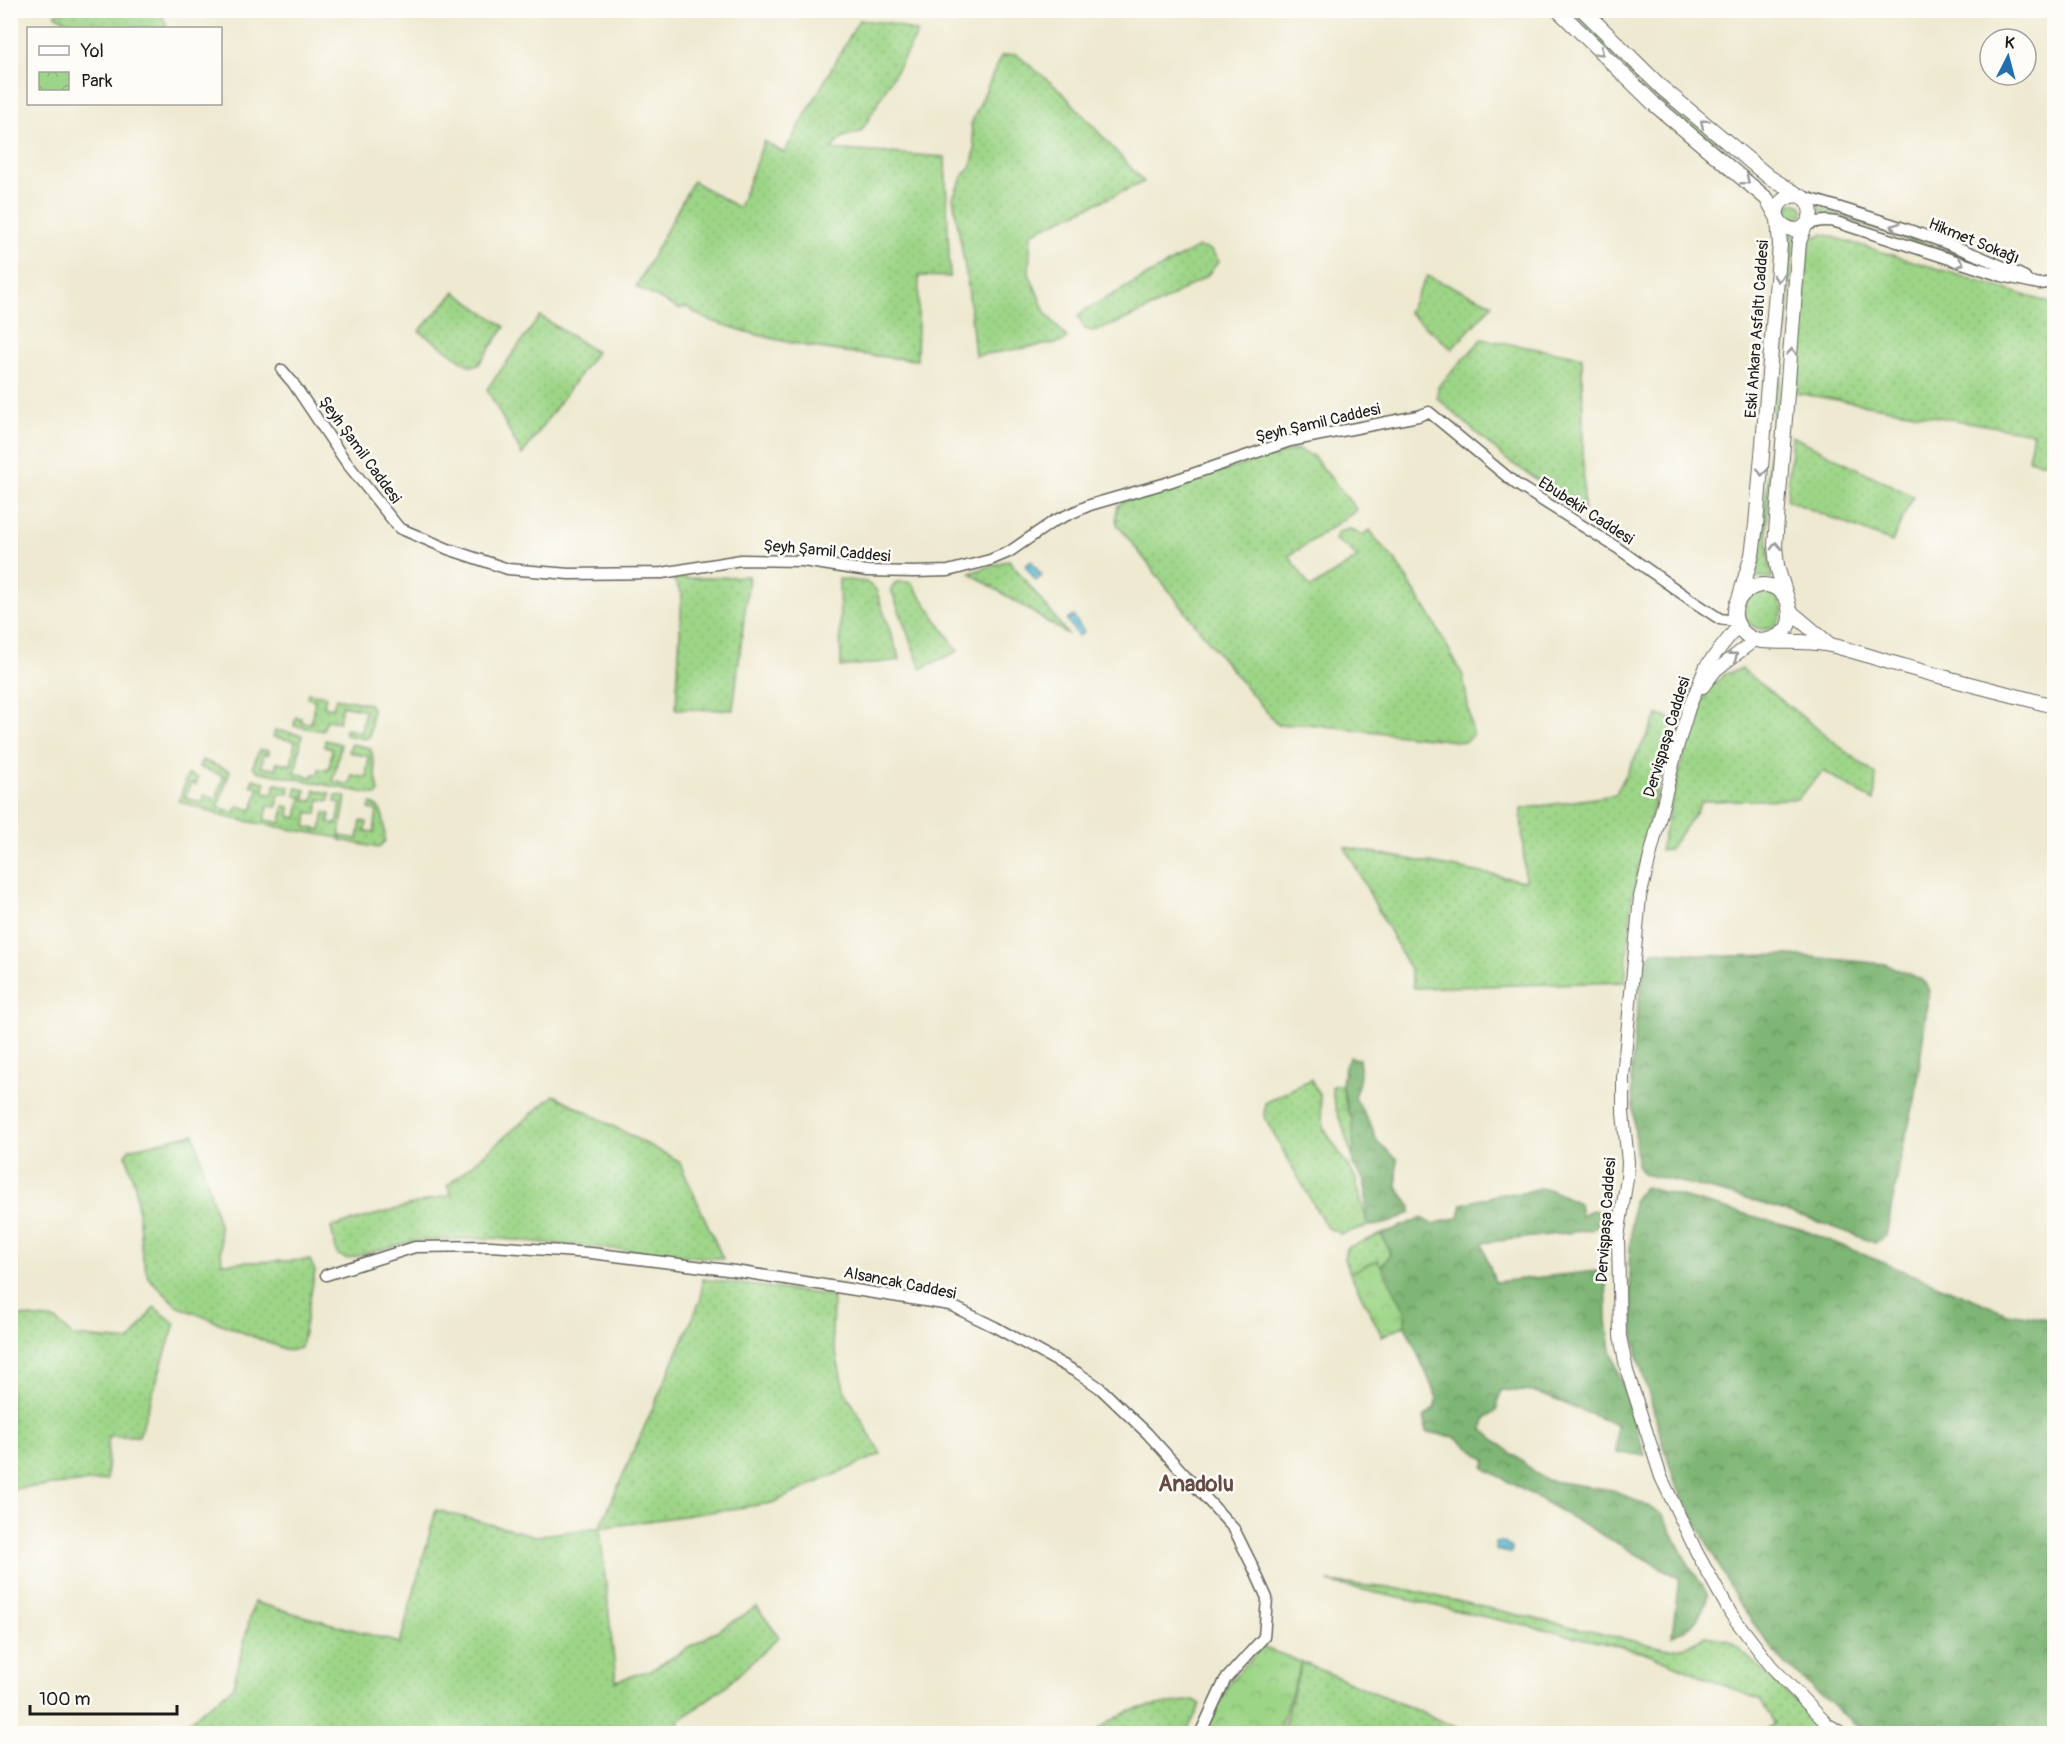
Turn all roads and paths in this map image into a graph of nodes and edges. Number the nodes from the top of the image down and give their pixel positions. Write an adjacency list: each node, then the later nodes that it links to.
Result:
1 (1558, 10): 4 (main road, Eski Ankara Asfaltı Caddesi, one-way to 4)
2 (1582, 10): 3 (main road, one-way to 2)
3 (1801, 196): 4 (main road); 5 (main road); 7 (street, Hikmet Sokağı, one-way to 3)
4 (1779, 219): 5 (main road); 10 (main road, Eski Ankara Asfaltı Caddesi, one-way to 10)
5 (1805, 226): 7 (street, Hikmet Sokağı, one-way to 7); 11 (main road, one-way to 5)
6 (2055, 282): 7 (street)
7 (2039, 284)
8 (282, 370): 9 (street, Şeyh Şamil Caddesi)
9 (1429, 412): 12 (street, Ebubekir Caddesi)
10 (1739, 599): 11 (main road); 12 (main road, Eski Ankara Asfaltı Caddesi)
11 (1790, 607): 13 (main road); 14 (main road)
12 (1737, 623): 13 (main road); 16 (main road, Dervişpaşa Caddesi)
13 (1759, 640): 14 (main road); 16 (main road, one-way to 13)
14 (1829, 644): 15 (main road)
15 (2055, 706)
16 (1689, 708): 18 (main road, Dervişpaşa Caddesi)
17 (326, 1275): 19 (street, Alsancak Caddesi)
18 (1827, 1729): 20 (main road, Dervişpaşa Caddesi)
19 (1200, 1734)
20 (1843, 1734)

